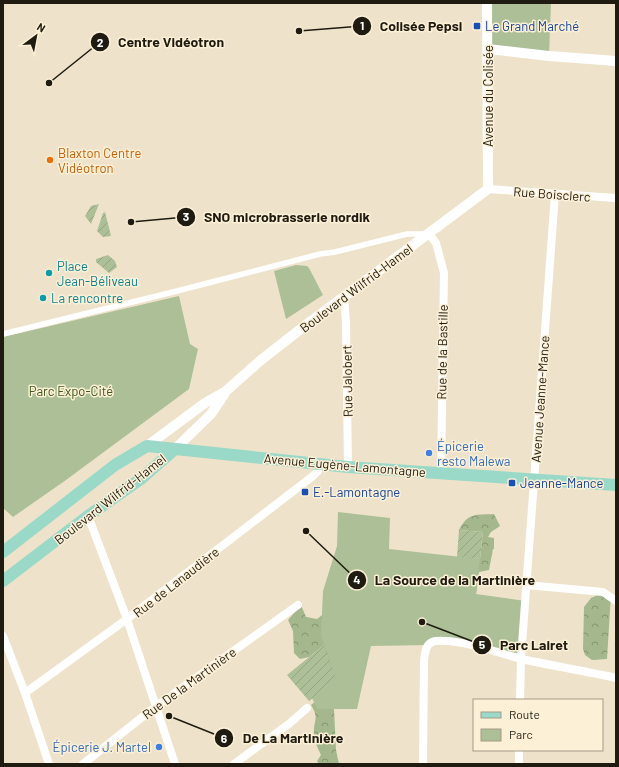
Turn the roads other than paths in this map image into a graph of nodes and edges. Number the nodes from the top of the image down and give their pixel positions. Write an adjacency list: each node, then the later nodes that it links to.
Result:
1 (487, 3): 2 (street, Avenue du Colisée)
2 (488, 49): 3 (street); 4 (street, Avenue du Colisée)
3 (616, 61)
4 (488, 189): 5 (street, Rue Boisclerc); 7 (street, Boulevard Wilfrid-Hamel)
5 (556, 194): 6 (street, Rue Boisclerc); 16 (street, Avenue Jeanne-Mance)
6 (616, 198)
7 (429, 234): 8 (street, Boulevard Wilfrid-Hamel); 9 (street); 15 (street, Rue de la Bastille)
8 (344, 296): 10 (street, Boulevard Wilfrid-Hamel); 14 (street, Rue Jalobert)
9 (3, 334)
10 (226, 391): 11 (street, Boulevard Wilfrid-Hamel); 12 (street, Boulevard Wilfrid-Hamel)
11 (147, 446): 12 (main road, Avenue Eugène-Lamontagne); 19 (main road, Boulevard Wilfrid-Hamel)
12 (175, 449): 13 (main road, Avenue Eugène-Lamontagne); 18 (main road, Boulevard Wilfrid-Hamel)
13 (320, 464): 14 (main road, Avenue Eugène-Lamontagne); 24 (street, Rue de Lanaudière)
14 (348, 467): 15 (main road, Avenue Eugène-Lamontagne)
15 (441, 474): 16 (main road, Avenue Eugène-Lamontagne)
16 (533, 479): 17 (main road, Avenue Eugène-Lamontagne); 21 (street, Avenue Jeanne-Mance)
17 (616, 485)
18 (88, 516): 20 (main road, Boulevard Wilfrid-Hamel); 24 (street)
19 (3, 552)
20 (3, 581)
21 (526, 585): 22 (street); 26 (street, Avenue Jeanne-Mance)
22 (616, 601)
23 (298, 605): 30 (street, Rue De la Martinière)
24 (127, 619): 28 (street, Rue de Lanaudière); 30 (street)
25 (3, 636): 28 (street)
26 (521, 658): 27 (street); 29 (street, Avenue Jeanne-Mance); 37 (street)
27 (616, 678)
28 (25, 693): 33 (street)
29 (520, 699)
30 (155, 706): 34 (street, Rue De la Martinière); 35 (street)
31 (307, 708): 36 (street)
32 (519, 751): 38 (street)
33 (49, 764)
34 (83, 764)
35 (175, 764)
36 (234, 764)
37 (423, 764)
38 (519, 764)

